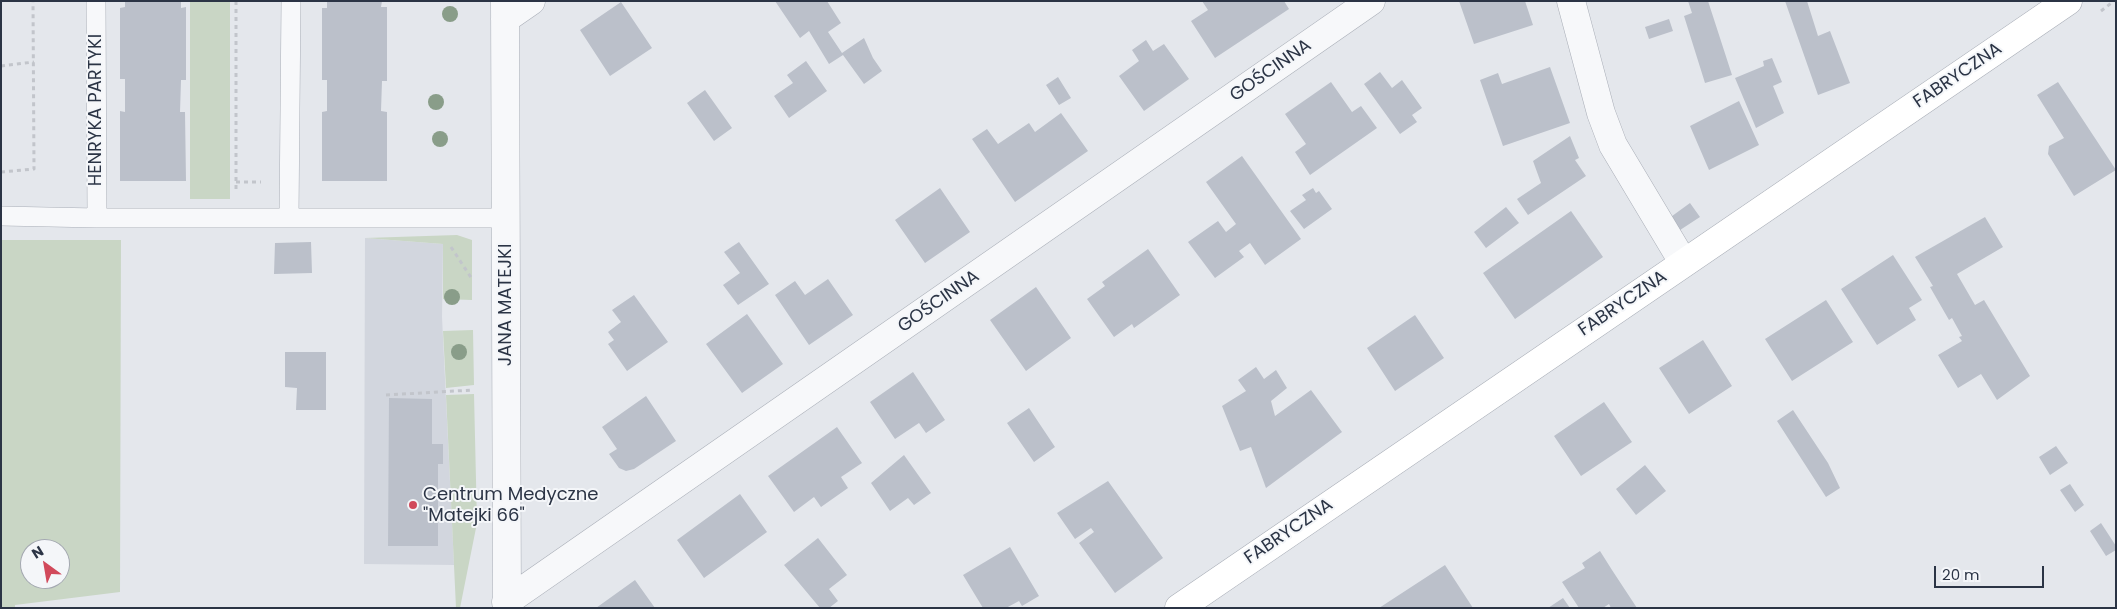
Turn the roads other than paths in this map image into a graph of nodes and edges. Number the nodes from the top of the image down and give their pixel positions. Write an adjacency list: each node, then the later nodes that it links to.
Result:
1 (96, 1): 10 (lane, HENRYKA PARTYKI)
2 (291, 1): 9 (lane)
3 (531, 1): 7 (street)
4 (1371, 1): 13 (street, GOŚCINNA)
5 (1571, 1): 12 (street)
6 (2068, 1): 12 (street, FABRYCZNA)
7 (505, 10): 11 (street, JANA MATEJKI)
8 (1, 216): 10 (lane)
9 (289, 217): 10 (lane); 11 (lane)
10 (97, 218)
11 (505, 218): 13 (street, JANA MATEJKI)
12 (1684, 262): 14 (street, FABRYCZNA)
13 (507, 605)
14 (1179, 608)

